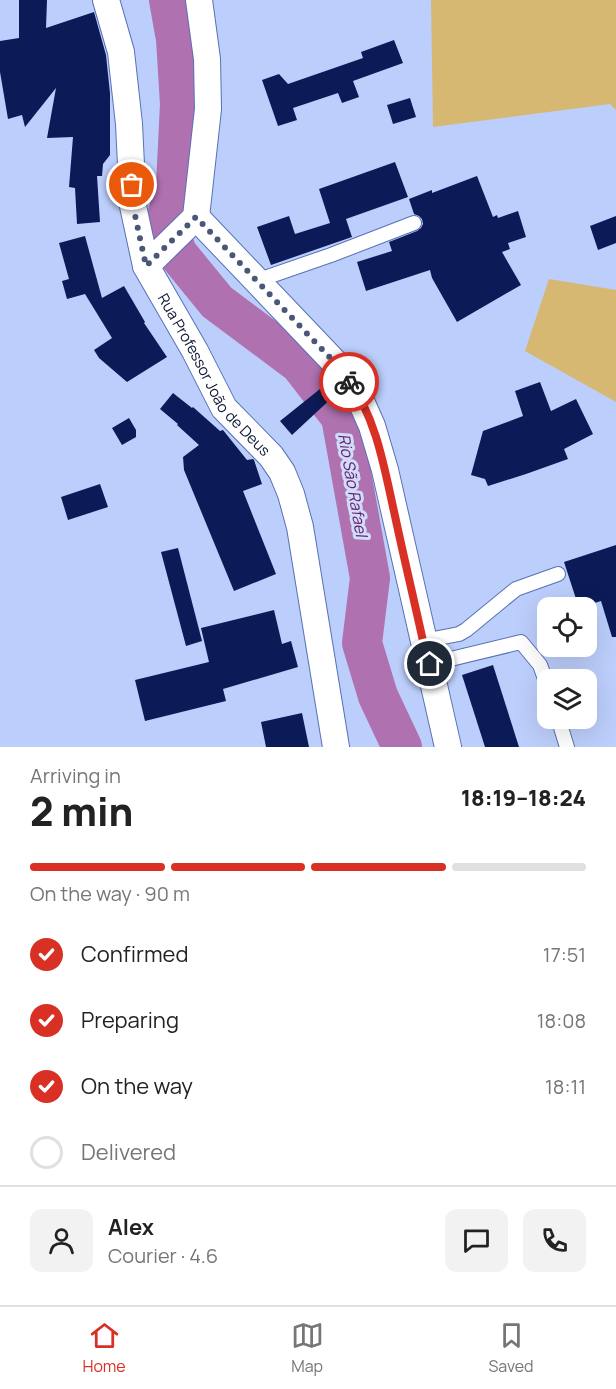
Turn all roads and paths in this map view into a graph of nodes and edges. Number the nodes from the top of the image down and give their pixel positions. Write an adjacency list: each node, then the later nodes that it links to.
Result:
1 (106, 0): 5 (street, Rua Professor João de Deus)
2 (199, 0): 3 (street)
3 (196, 217): 5 (street); 6 (street)
4 (414, 224): 6 (lane)
5 (146, 266): 11 (street, Rua Professor João de Deus)
6 (256, 281): 8 (street)
7 (558, 574): 8 (lane)
8 (427, 653): 9 (lane); 12 (street)
9 (541, 669)
10 (561, 729): 13 (lane)
11 (336, 747)
12 (448, 747)
13 (567, 747)

